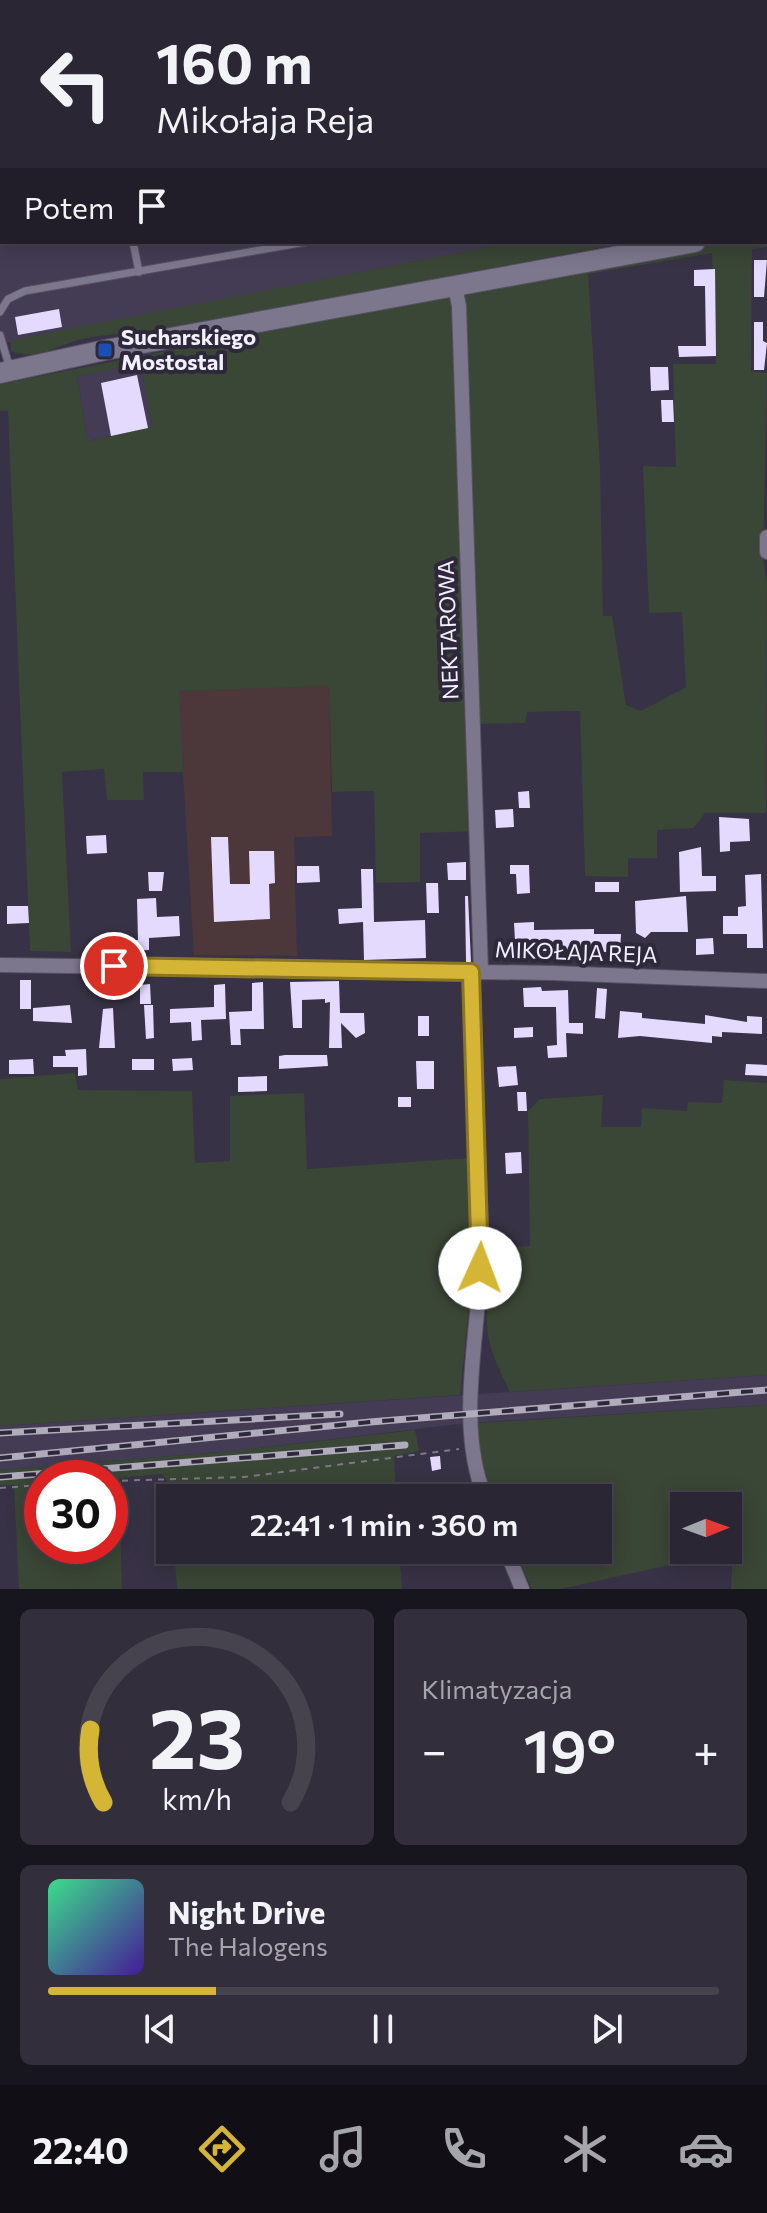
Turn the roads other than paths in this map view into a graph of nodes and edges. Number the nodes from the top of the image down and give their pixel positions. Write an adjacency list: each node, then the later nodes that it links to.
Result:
1 (133, 244): 4 (lane)
2 (295, 244): 4 (lane)
3 (684, 244): 5 (street)
4 (139, 272): 6 (lane)
5 (455, 286): 8 (street); 12 (street, NEKTAROWA)
6 (0, 312)
7 (0, 335): 8 (lane)
8 (5, 372)
9 (767, 537): 10 (street)
10 (767, 552)
11 (0, 965): 12 (street, MIKOŁAJA REJA)
12 (476, 972): 13 (street, MIKOŁAJA REJA); 14 (street, NEKTAROWA)
13 (767, 981)
14 (480, 1484)
15 (512, 1564): 16 (street)
16 (522, 1589)

